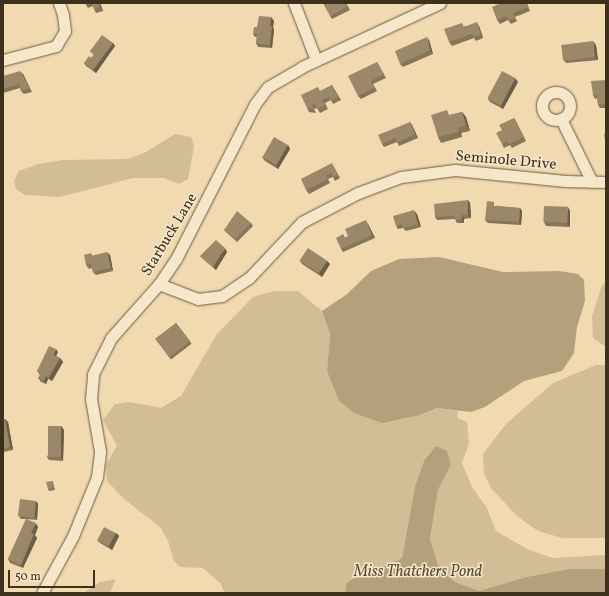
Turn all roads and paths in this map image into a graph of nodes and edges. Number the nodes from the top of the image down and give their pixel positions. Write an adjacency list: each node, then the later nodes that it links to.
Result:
1 (58, 3): 4 (street)
2 (294, 3): 5 (street)
3 (434, 4): 5 (street, Starbuck Lane)
4 (3, 60)
5 (316, 60): 9 (street, Starbuck Lane)
6 (561, 119): 7 (street)
7 (592, 182): 8 (street, Seminole Drive); 9 (street, Seminole Drive)
8 (606, 182)
9 (159, 284): 10 (street, Starbuck Lane)
10 (42, 593)

